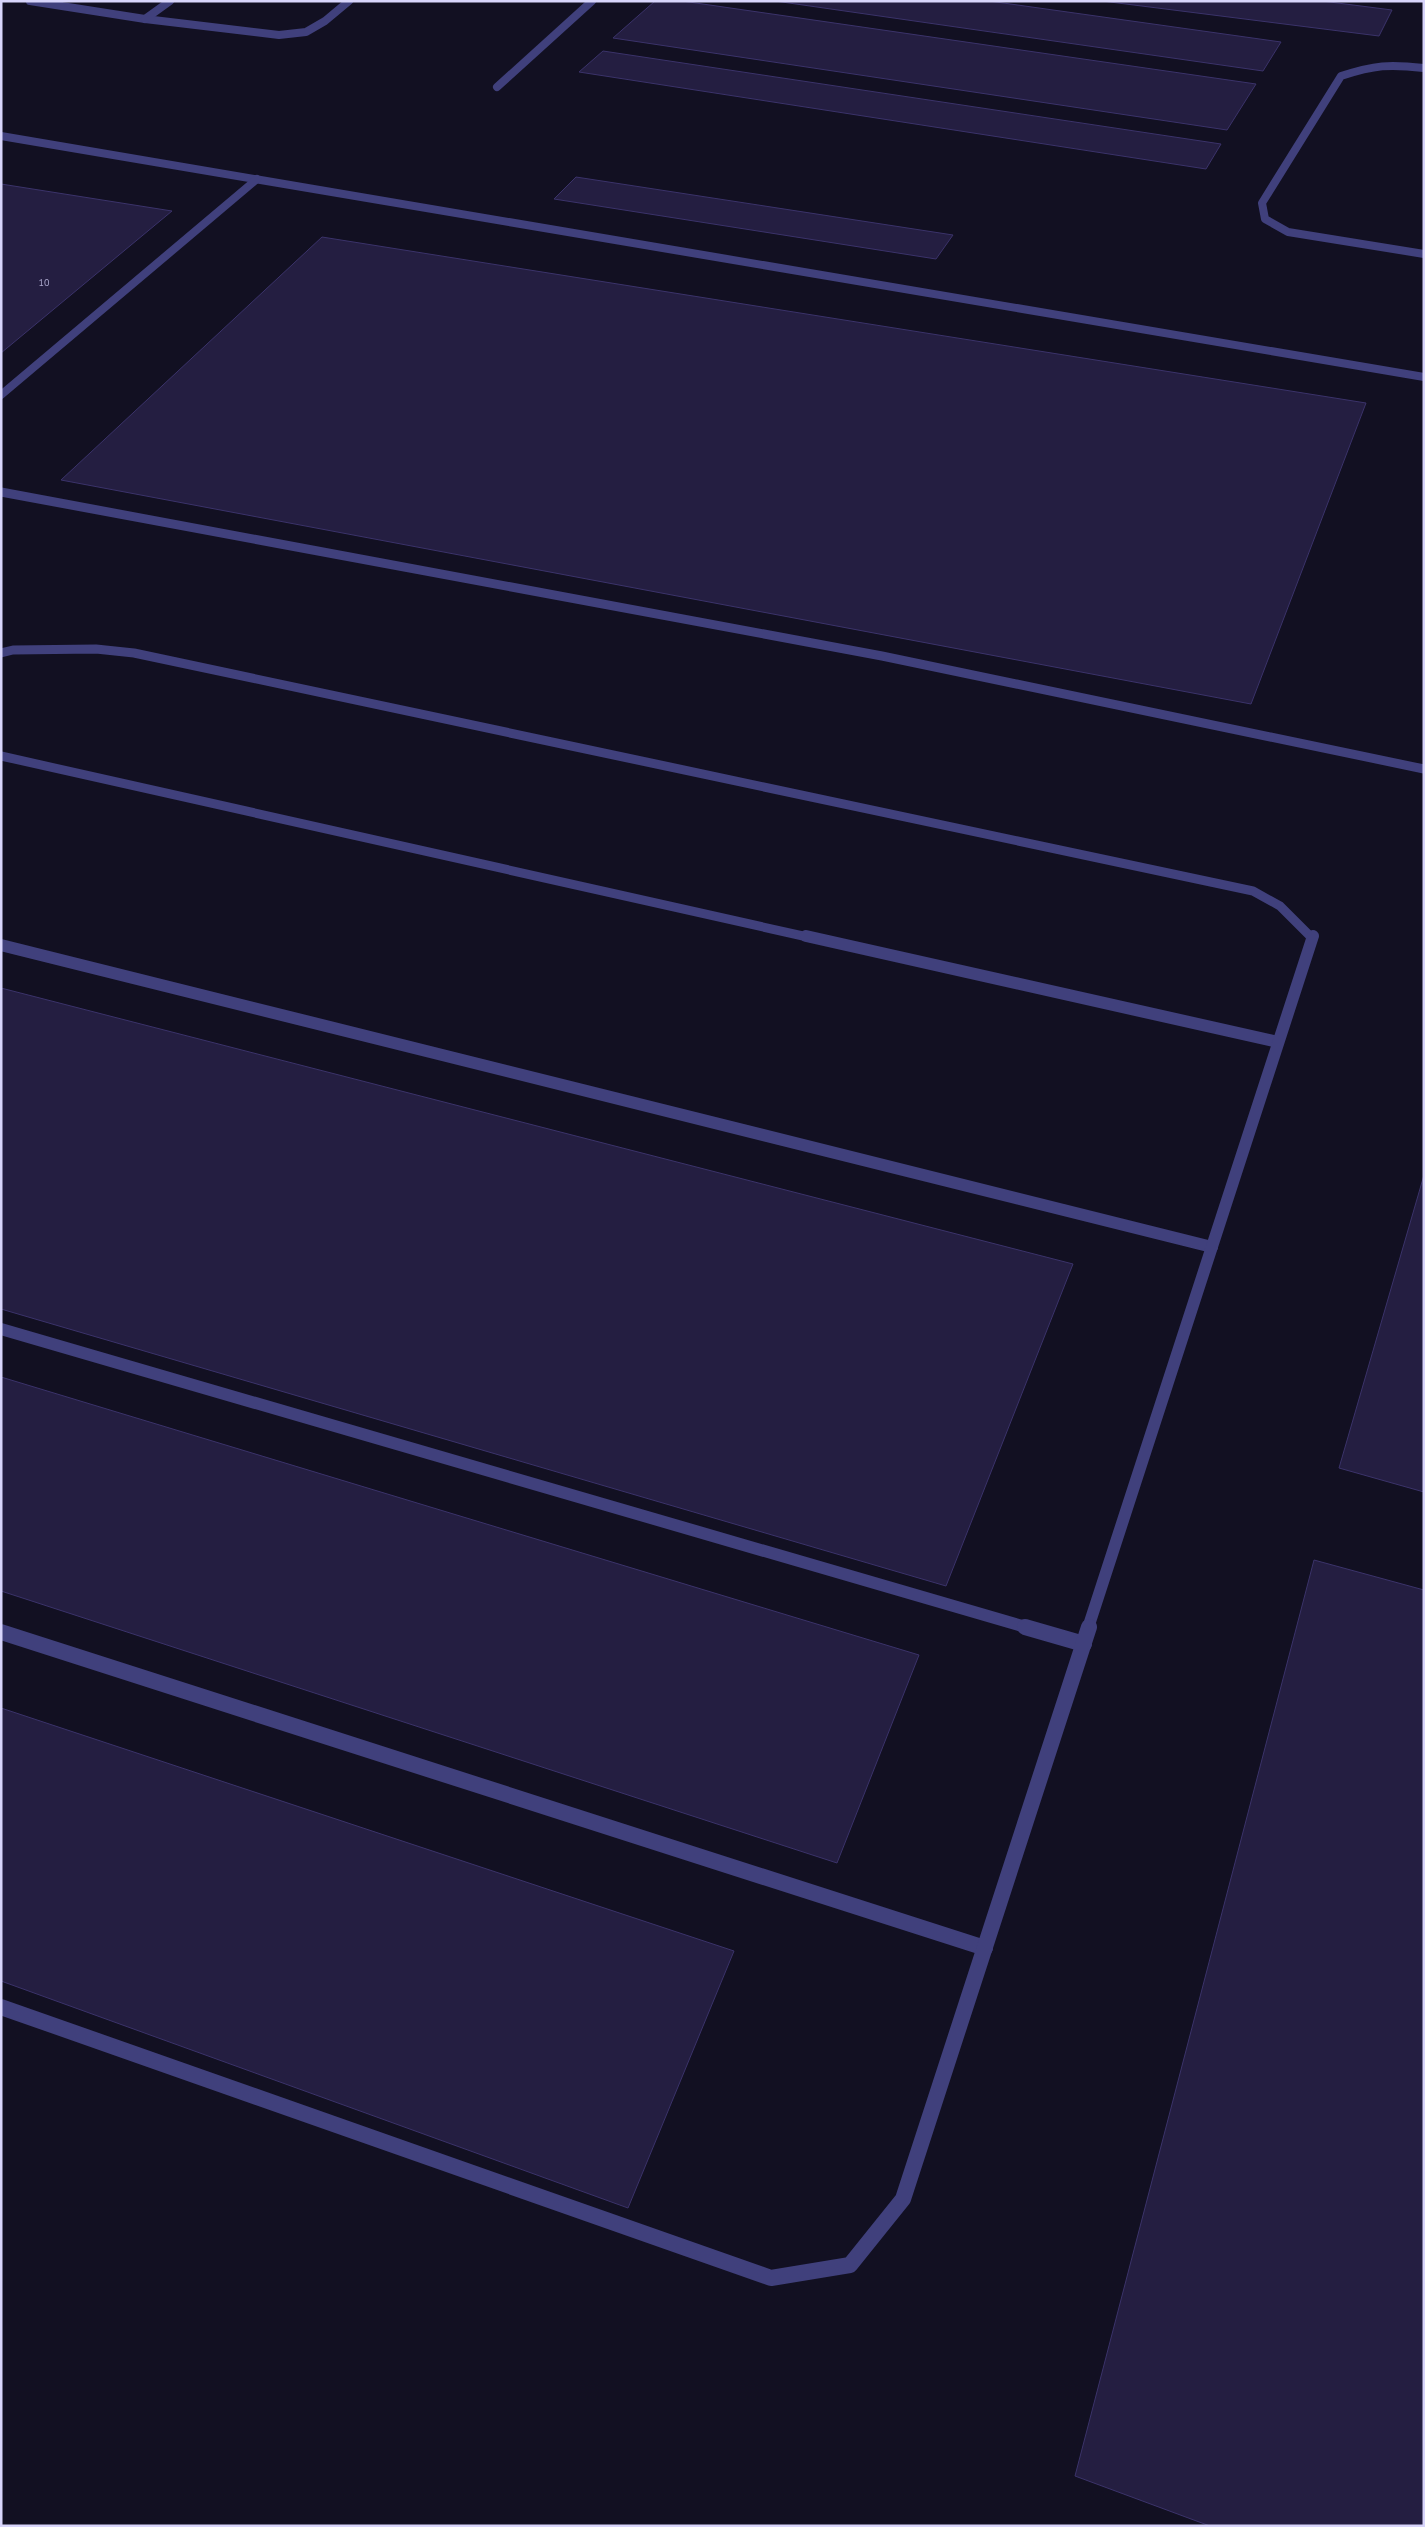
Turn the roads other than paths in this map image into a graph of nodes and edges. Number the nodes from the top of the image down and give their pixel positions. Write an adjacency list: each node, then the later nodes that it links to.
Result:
1 (30, 1): 5 (lane)
2 (170, 1): 5 (lane)
3 (350, 1): 5 (lane)
4 (592, 1): 7 (lane)
5 (146, 19)
6 (1424, 68): 10 (lane)
7 (497, 87)
8 (1, 136): 9 (lane)
9 (257, 180): 11 (lane); 12 (lane)
10 (1424, 254)
11 (1424, 377)
12 (1, 395)
13 (1, 492): 16 (lane)
14 (1, 653): 18 (lane)
15 (1, 756): 18 (lane)
16 (1424, 769)
17 (1, 945): 19 (lane)
18 (1278, 1042): 19 (lane)
19 (1212, 1246): 22 (lane)
20 (1, 1329): 22 (lane)
21 (1, 1632): 23 (lane)
22 (1084, 1644): 23 (lane)
23 (985, 1948): 24 (lane)
24 (1, 2007)

